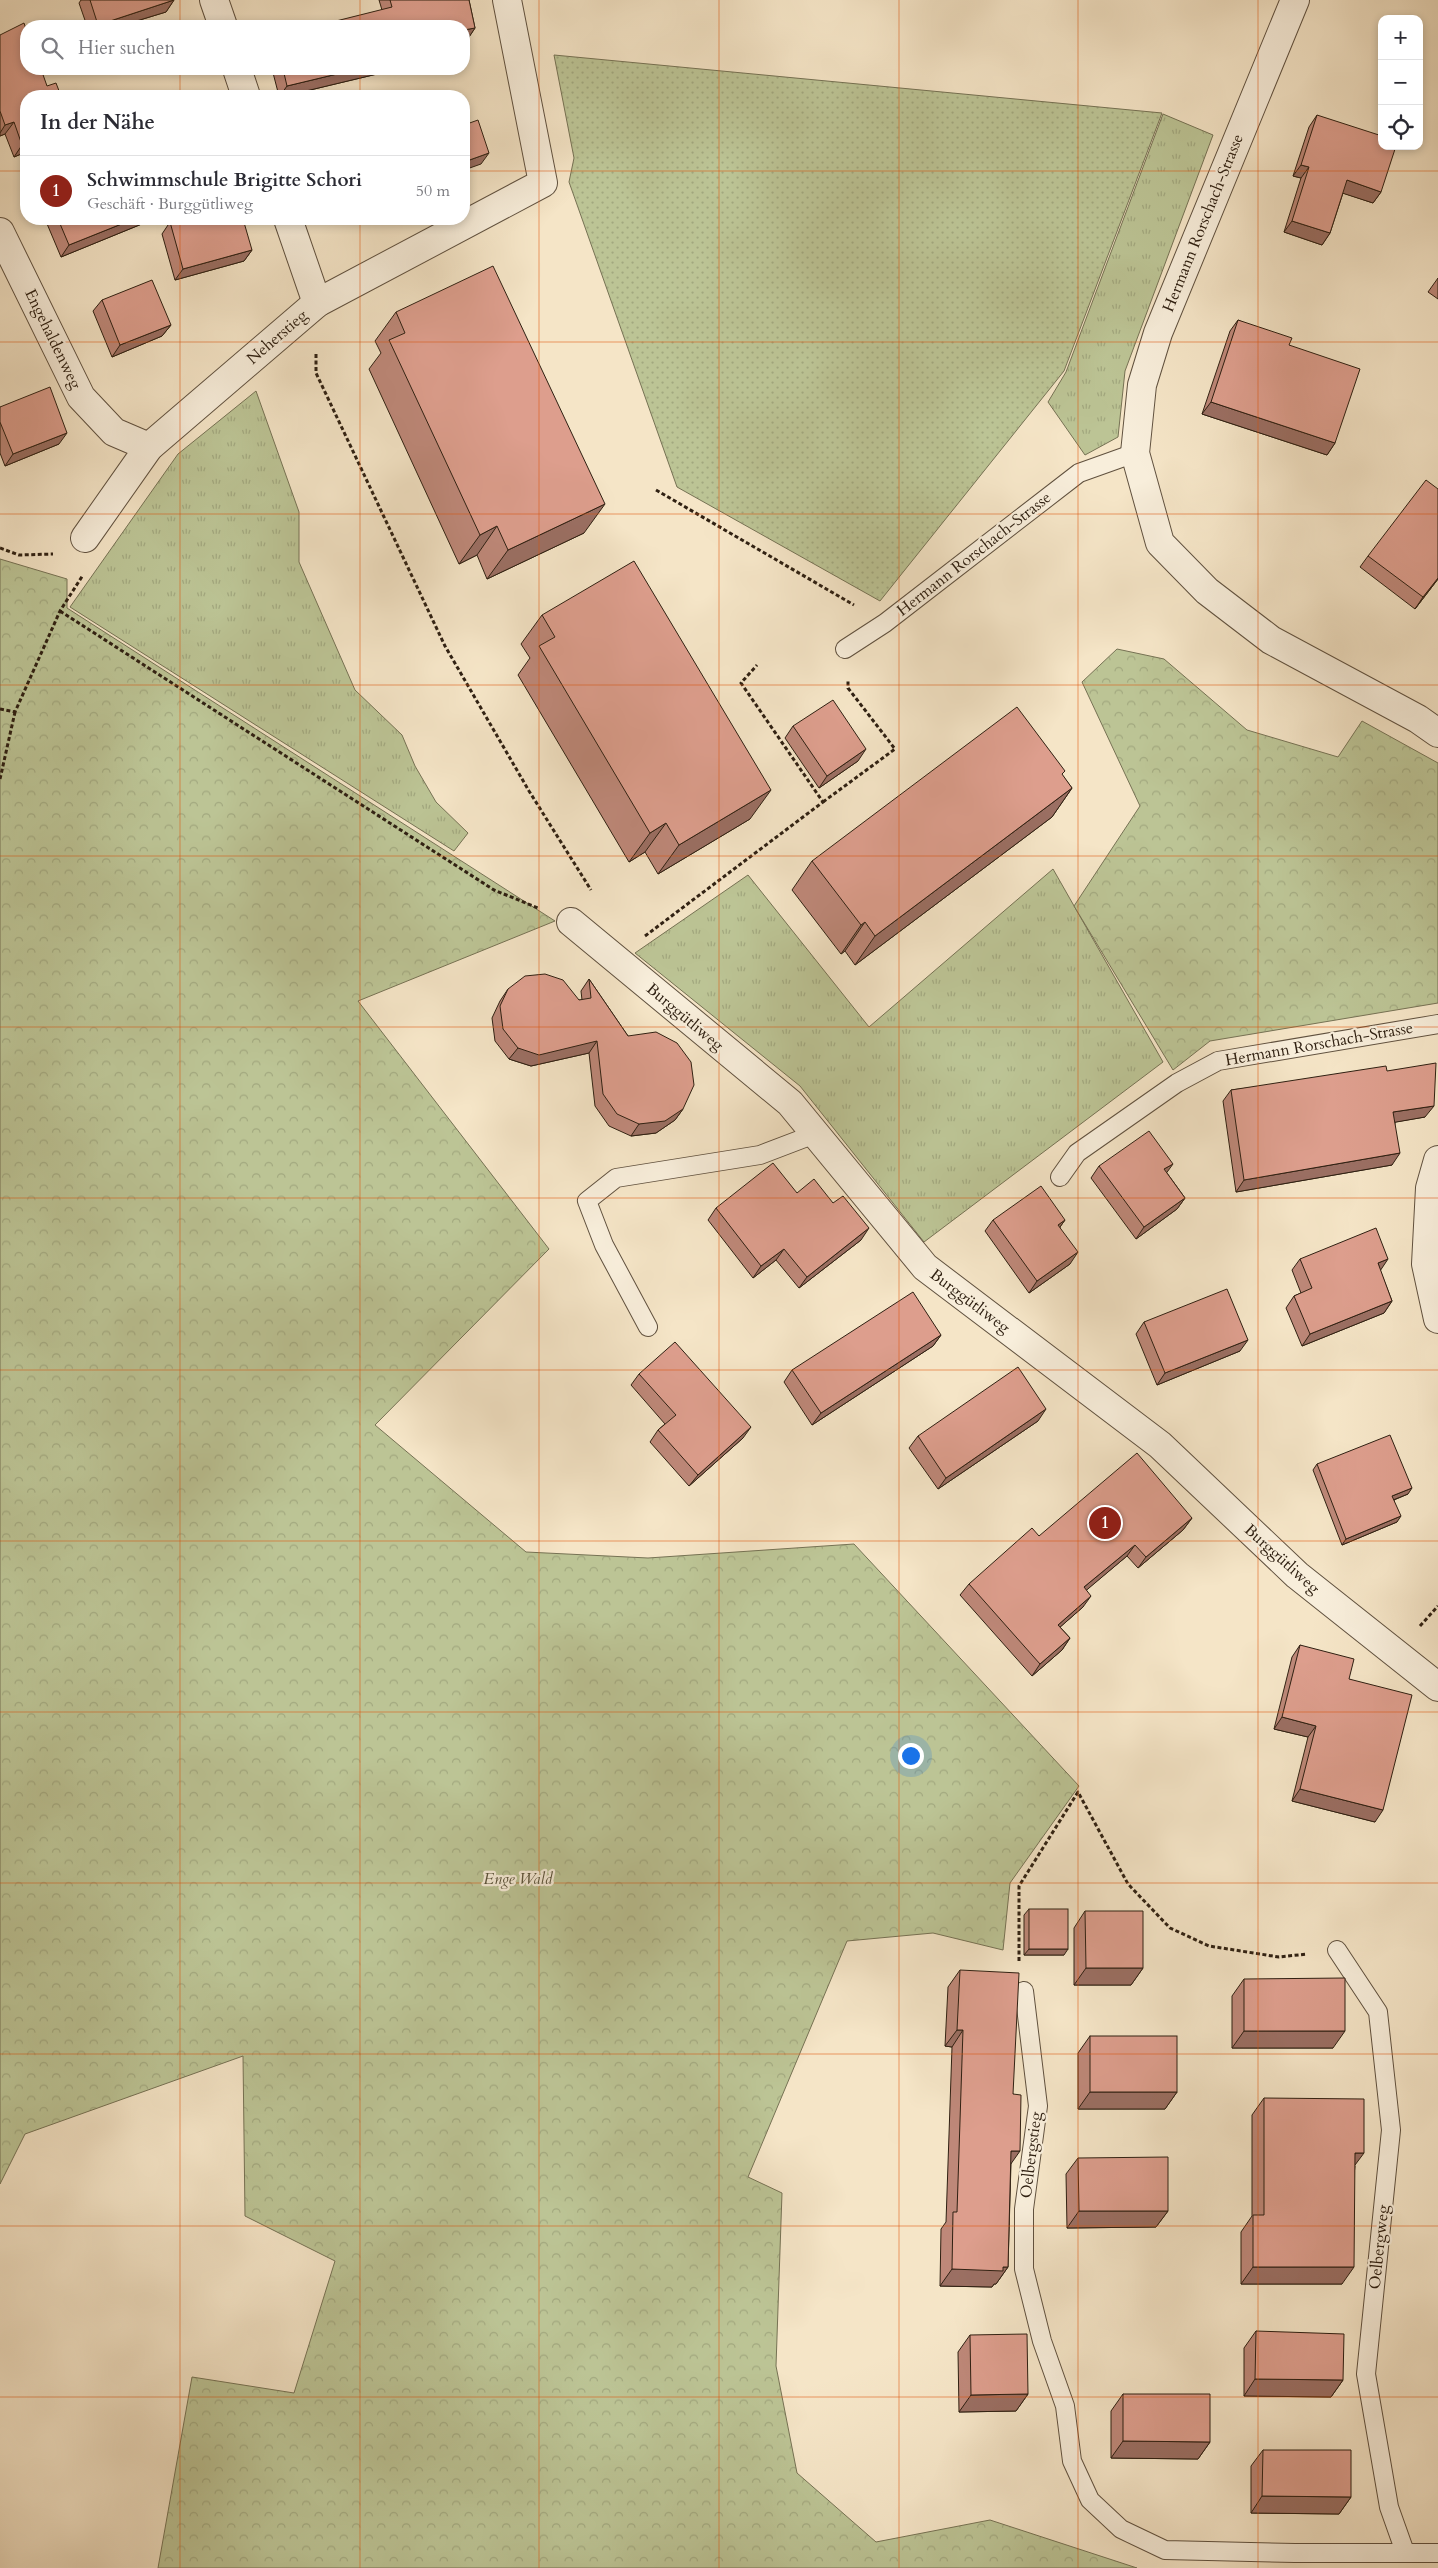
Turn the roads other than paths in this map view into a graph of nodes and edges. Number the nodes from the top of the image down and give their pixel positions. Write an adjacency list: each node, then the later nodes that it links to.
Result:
1 (214, 0): 4 (street)
2 (507, 0): 7 (street, Neherstieg)
3 (1295, 0): 13 (street, Hermann Rorschach-Strasse)
4 (221, 20)
5 (239, 75): 6 (street)
6 (244, 90)
7 (470, 222)
8 (290, 225): 11 (street)
9 (464, 225): 11 (street, Neherstieg)
10 (0, 232): 12 (street, Engehaldenweg)
11 (317, 303): 12 (street, Neherstieg)
12 (149, 447): 14 (street, Neherstieg)
13 (1135, 453): 15 (lane, Hermann Rorschach-Strasse); 16 (street, Hermann Rorschach-Strasse)
14 (85, 538)
15 (844, 649)
16 (1438, 733)
17 (570, 922): 19 (street, Burggütliweg)
18 (1438, 1024): 21 (lane, Hermann Rorschach-Strasse)
19 (815, 1134): 23 (lane); 24 (street, Burggütliweg)
20 (1438, 1160): 22 (street)
21 (1060, 1177)
22 (1438, 1319)
23 (648, 1327)
24 (1438, 1687)
25 (1337, 1950): 27 (lane, Oelbergweg)
26 (1024, 1991): 27 (lane, Oelbergstieg)
27 (1405, 2552): 28 (lane, Oelbergstieg)
28 (1438, 2553)

